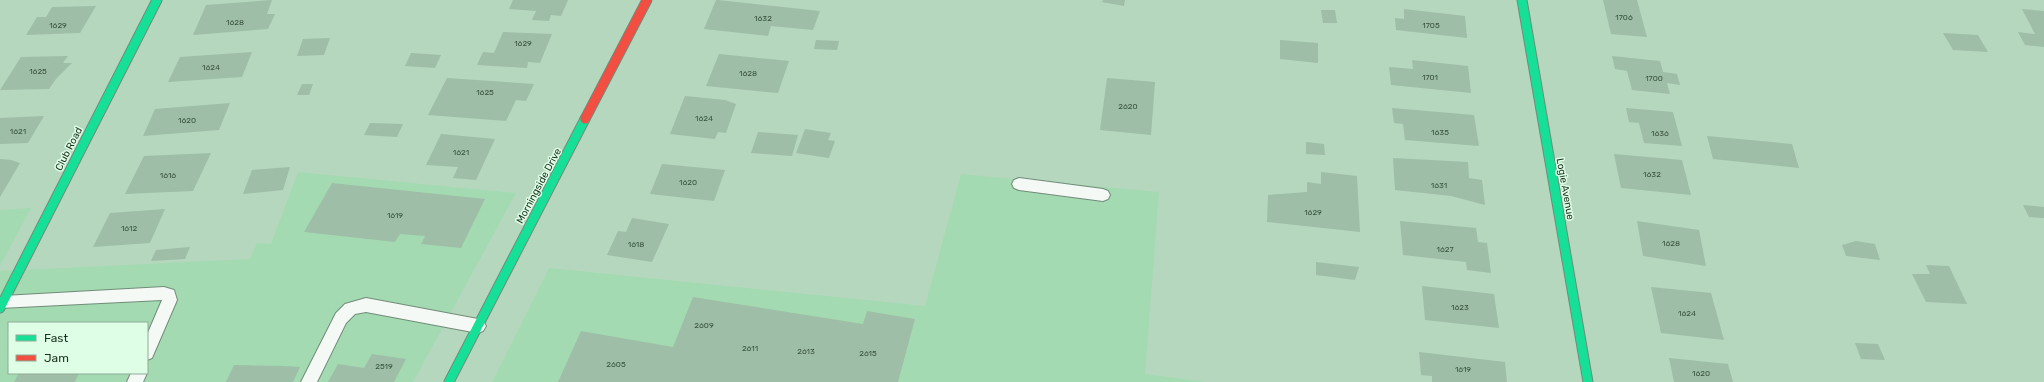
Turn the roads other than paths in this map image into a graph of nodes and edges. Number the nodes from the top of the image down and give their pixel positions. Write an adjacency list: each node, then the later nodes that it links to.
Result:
1 (157, 0): 6 (street, Club Road)
2 (647, 0): 7 (street, Morningside Drive)
3 (1522, 0): 11 (street, Logie Avenue)
4 (1018, 184): 5 (lane)
5 (1103, 195)
6 (1, 305): 8 (lane)
7 (478, 326): 9 (lane); 10 (street, Morningside Drive)
8 (148, 351)
9 (309, 382)
10 (449, 382)
11 (1588, 382)

